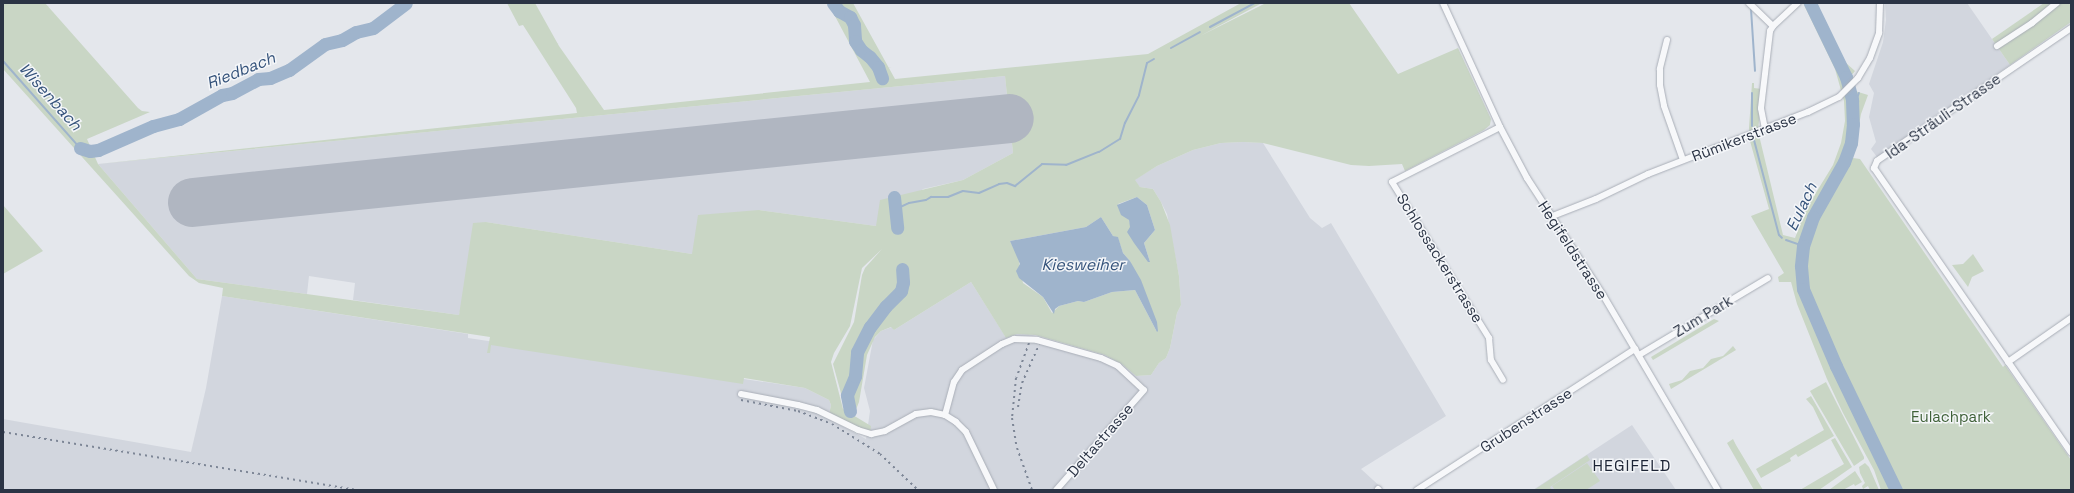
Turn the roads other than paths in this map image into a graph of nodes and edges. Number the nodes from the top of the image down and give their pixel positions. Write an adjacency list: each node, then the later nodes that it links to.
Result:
1 (1443, 3): 10 (street, Hegifeldstrasse)
2 (1749, 3): 6 (street)
3 (1798, 3): 6 (street)
4 (1880, 3): 11 (street, Rümikerstrasse)
5 (2057, 3): 9 (street)
6 (1773, 26): 11 (street)
7 (2071, 28): 18 (street, Ida-Sträuli-Strasse)
8 (1667, 40): 12 (street)
9 (1997, 46)
10 (1500, 127): 13 (street, Hegifeldstrasse); 19 (street, Schlossackerstrasse)
11 (1765, 129): 12 (street, Rümikerstrasse)
12 (1683, 160): 13 (street, Rümikerstrasse)
13 (1550, 217): 16 (street, Hegifeldstrasse)
14 (1768, 278): 17 (street, Zum Park)
15 (2071, 318): 18 (street)
16 (1635, 349): 17 (street, Hegifeldstrasse); 25 (street, Grubenstrasse)
17 (1639, 355): 26 (street, Hegifeldstrasse)
18 (2008, 362): 22 (street)
19 (1503, 380)
20 (741, 394): 21 (street)
21 (945, 415): 23 (street); 24 (street, Deltastrasse)
22 (2071, 453)
23 (994, 490)
24 (1056, 490)
25 (1418, 490)
26 (1718, 490)

